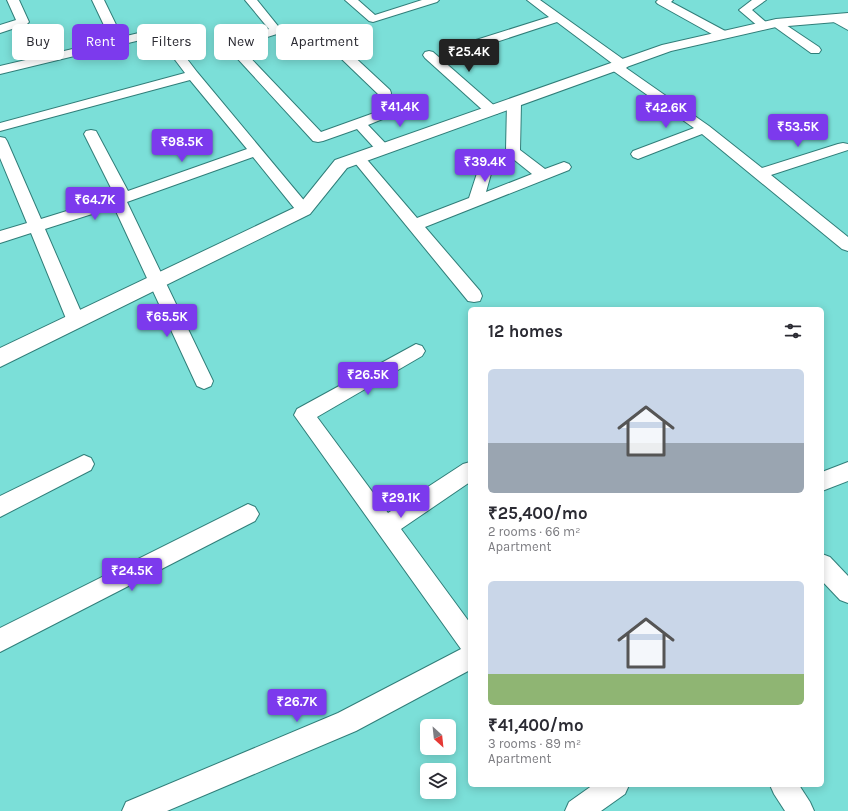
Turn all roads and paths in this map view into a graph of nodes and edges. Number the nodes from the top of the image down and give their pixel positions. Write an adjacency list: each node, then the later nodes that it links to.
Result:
1 (13, 0): 13 (street)
2 (98, 0): 11 (street)
3 (251, 0): 26 (street)
4 (351, 0): 8 (street)
5 (533, 0): 9 (street)
6 (667, 0): 14 (street)
7 (760, 0): 12 (street)
8 (427, 1)
9 (559, 18): 16 (street); 21 (street)
10 (843, 20): 12 (street)
11 (109, 24)
12 (770, 24): 14 (street); 17 (street)
13 (0, 29)
14 (723, 35): 21 (street)
15 (129, 39): 23 (street)
16 (480, 43)
17 (815, 50)
18 (72, 53): 22 (street)
19 (429, 55): 25 (street)
20 (351, 60): 26 (street)
21 (620, 66): 24 (street); 28 (street)
22 (0, 70)
23 (193, 75): 27 (street); 33 (street)
24 (514, 103): 25 (street); 34 (street)
25 (492, 111): 32 (street)
26 (358, 124): 32 (street)
27 (0, 127)
28 (704, 129): 35 (street); 38 (street)
29 (92, 134): 40 (street)
30 (0, 141): 43 (street)
31 (843, 147): 38 (street)
32 (383, 149): 36 (street)
33 (256, 151): 40 (street); 42 (street)
34 (513, 152): 39 (street); 41 (street)
35 (638, 154)
36 (358, 158): 42 (street); 44 (street)
37 (564, 166): 39 (street)
38 (760, 174): 46 (street)
39 (543, 175): 41 (street)
40 (121, 199): 43 (street); 47 (street)
41 (476, 201): 44 (street)
42 (304, 210): 47 (street)
43 (35, 225): 45 (street); 49 (street)
44 (415, 225): 48 (street)
45 (0, 237)
46 (848, 245)
47 (156, 282): 49 (street); 52 (street)
48 (474, 296)
49 (76, 321): 51 (street)
50 (416, 351): 59 (street)
51 (0, 358)
52 (204, 381)
53 (84, 464): 57 (street)
54 (848, 471): 56 (street)
55 (468, 472): 59 (street)
56 (824, 481)
57 (0, 506)
58 (248, 514): 63 (street)
59 (386, 527): 62 (street)
60 (824, 567): 61 (street)
61 (848, 592)
62 (468, 639)
63 (0, 640)
64 (468, 658): 67 (street)
65 (613, 787): 68 (street)
66 (783, 787): 69 (street)
67 (135, 811)
68 (578, 811)
69 (801, 811)

